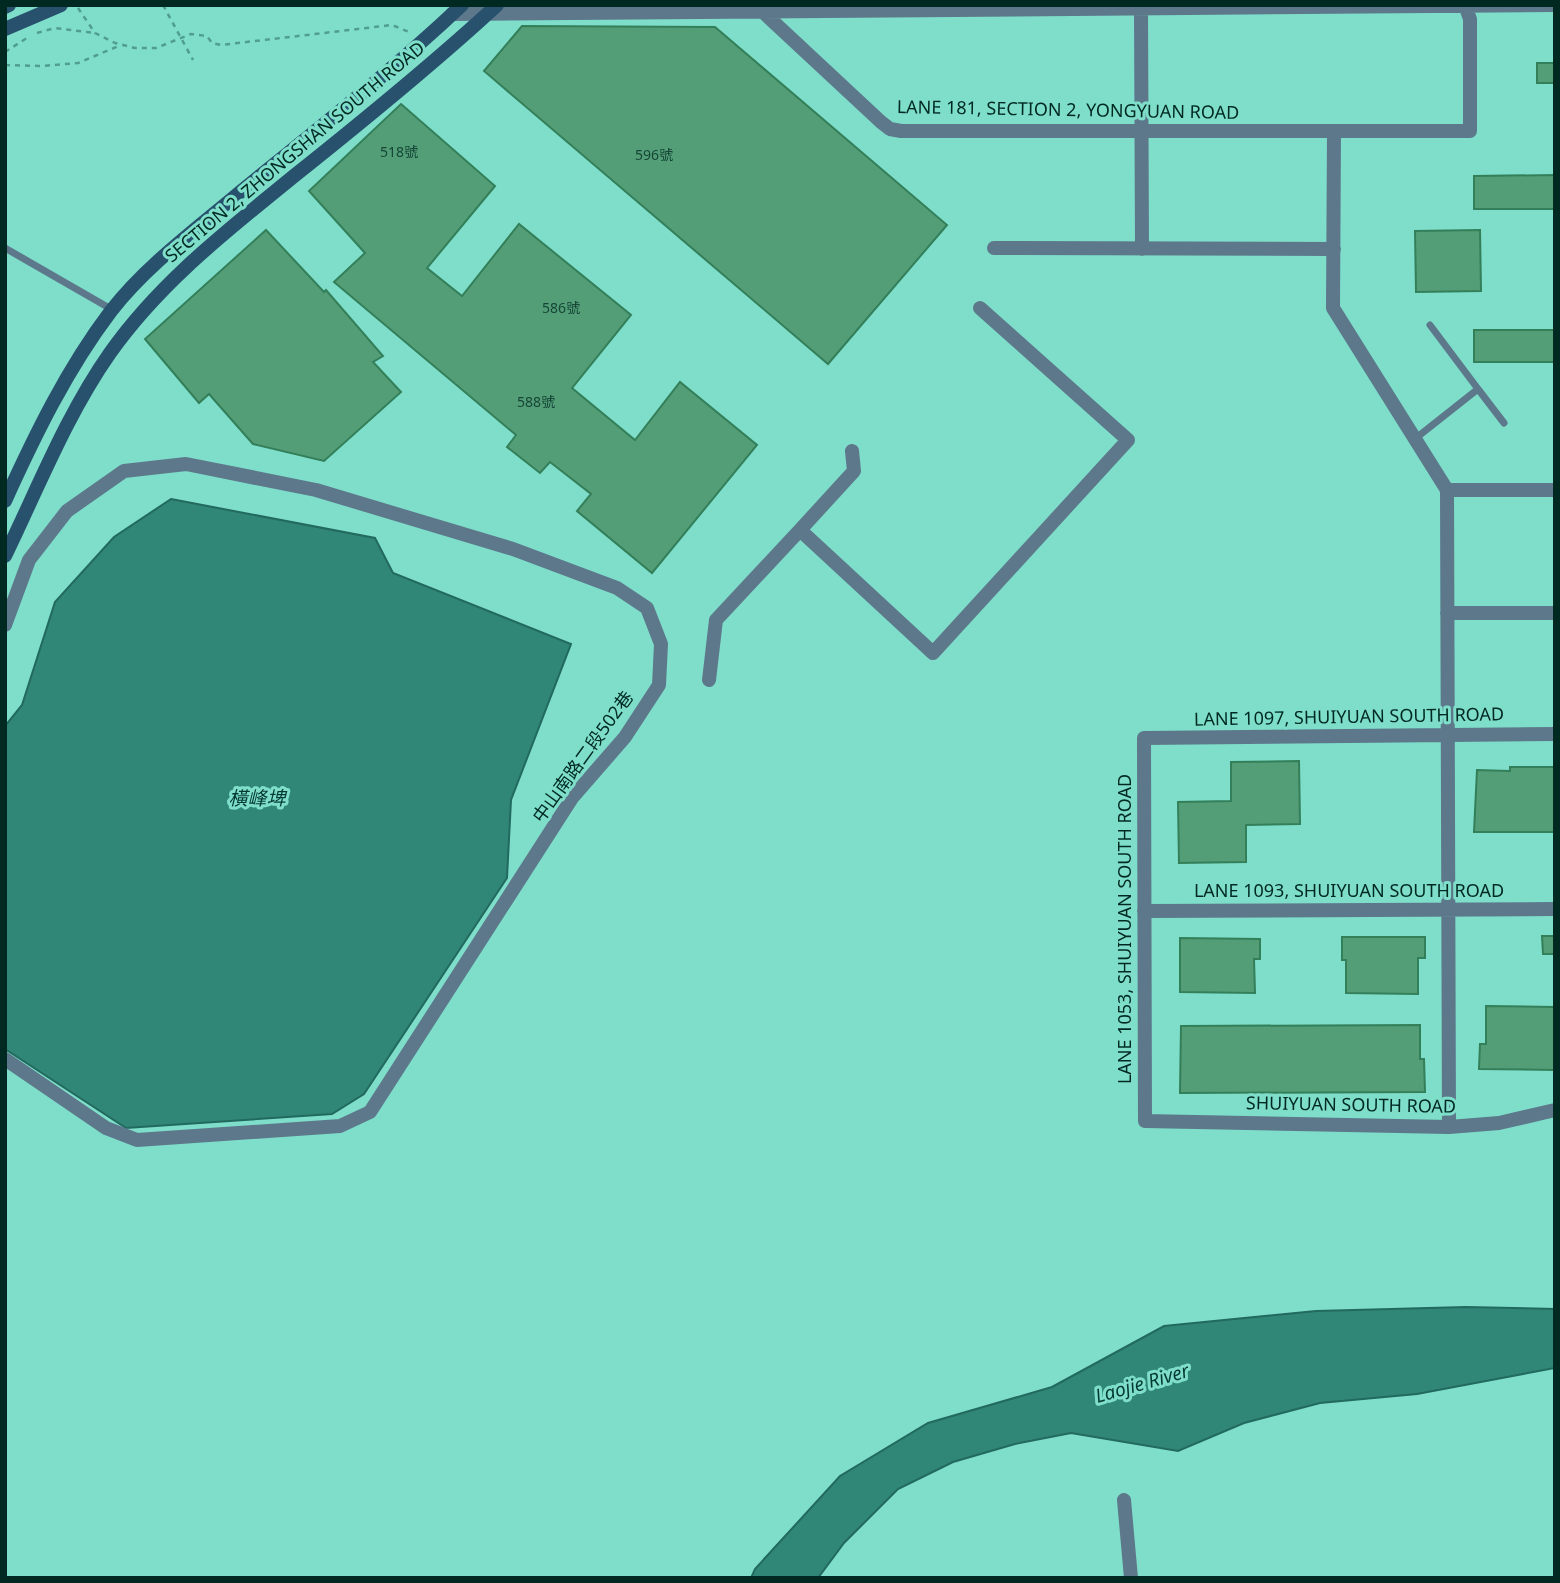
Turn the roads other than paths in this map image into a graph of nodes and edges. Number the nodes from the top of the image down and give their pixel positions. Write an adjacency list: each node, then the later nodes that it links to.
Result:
1 (61, 5): 10 (main road)
2 (590, 5): 9 (street)
3 (1555, 5): 4 (street)
4 (1465, 6): 5 (street); 14 (street, LANE 181, SECTION 2, YONGYUAN ROAD)
5 (1141, 9): 8 (street); 13 (street)
6 (457, 10): 7 (street); 11 (main road, SECTION 2, ZHONGSHAN SOUTH ROAD)
7 (492, 10): 9 (street); 12 (main road, SECTION 2, ZHONGSHAN SOUTH ROAD)
8 (763, 12): 9 (street); 13 (street, LANE 181, SECTION 2, YONGYUAN ROAD)
9 (607, 13)
10 (5, 29)
11 (393, 65): 12 (lane); 20 (main road, SECTION 2, ZHONGSHAN SOUTH ROAD)
12 (410, 82): 30 (main road, SECTION 2, ZHONGSHAN SOUTH ROAD)
13 (1141, 131): 14 (street, LANE 181, SECTION 2, YONGYUAN ROAD); 17 (street)
14 (1334, 131): 18 (street)
15 (5, 248): 20 (lane)
16 (993, 248): 17 (street)
17 (1142, 248): 18 (street)
18 (1334, 249): 24 (street)
19 (980, 308): 29 (street)
20 (112, 310): 28 (main road, SECTION 2, ZHONGSHAN SOUTH ROAD)
21 (1430, 324): 22 (lane)
22 (1478, 389): 23 (lane); 24 (lane)
23 (1504, 423)
24 (1416, 438): 26 (street)
25 (852, 451): 29 (street)
26 (1447, 490): 27 (street); 31 (street)
27 (1555, 490)
28 (5, 501)
29 (800, 530): 34 (street)
30 (5, 556)
31 (1447, 613): 32 (street); 36 (street)
32 (1555, 613)
33 (5, 625): 41 (street, 中山南路二段502巷)
34 (709, 680)
35 (1555, 734): 36 (street, LANE 1097, SHUIYUAN SOUTH ROAD)
36 (1448, 735): 37 (street, LANE 1097, SHUIYUAN SOUTH ROAD); 38 (street)
37 (1144, 738): 40 (street, LANE 1053, SHUIYUAN SOUTH ROAD)
38 (1449, 909): 39 (street, LANE 1093, SHUIYUAN SOUTH ROAD); 40 (street, LANE 1093, SHUIYUAN SOUTH ROAD); 44 (street)
39 (1555, 909)
40 (1144, 911): 43 (street, LANE 1053, SHUIYUAN SOUTH ROAD)
41 (5, 1059)
42 (1555, 1110): 44 (street, SHUIYUAN SOUTH ROAD)
43 (1145, 1121): 44 (street, SHUIYUAN SOUTH ROAD)
44 (1450, 1127)
45 (1124, 1500): 46 (street)
46 (1131, 1578)

